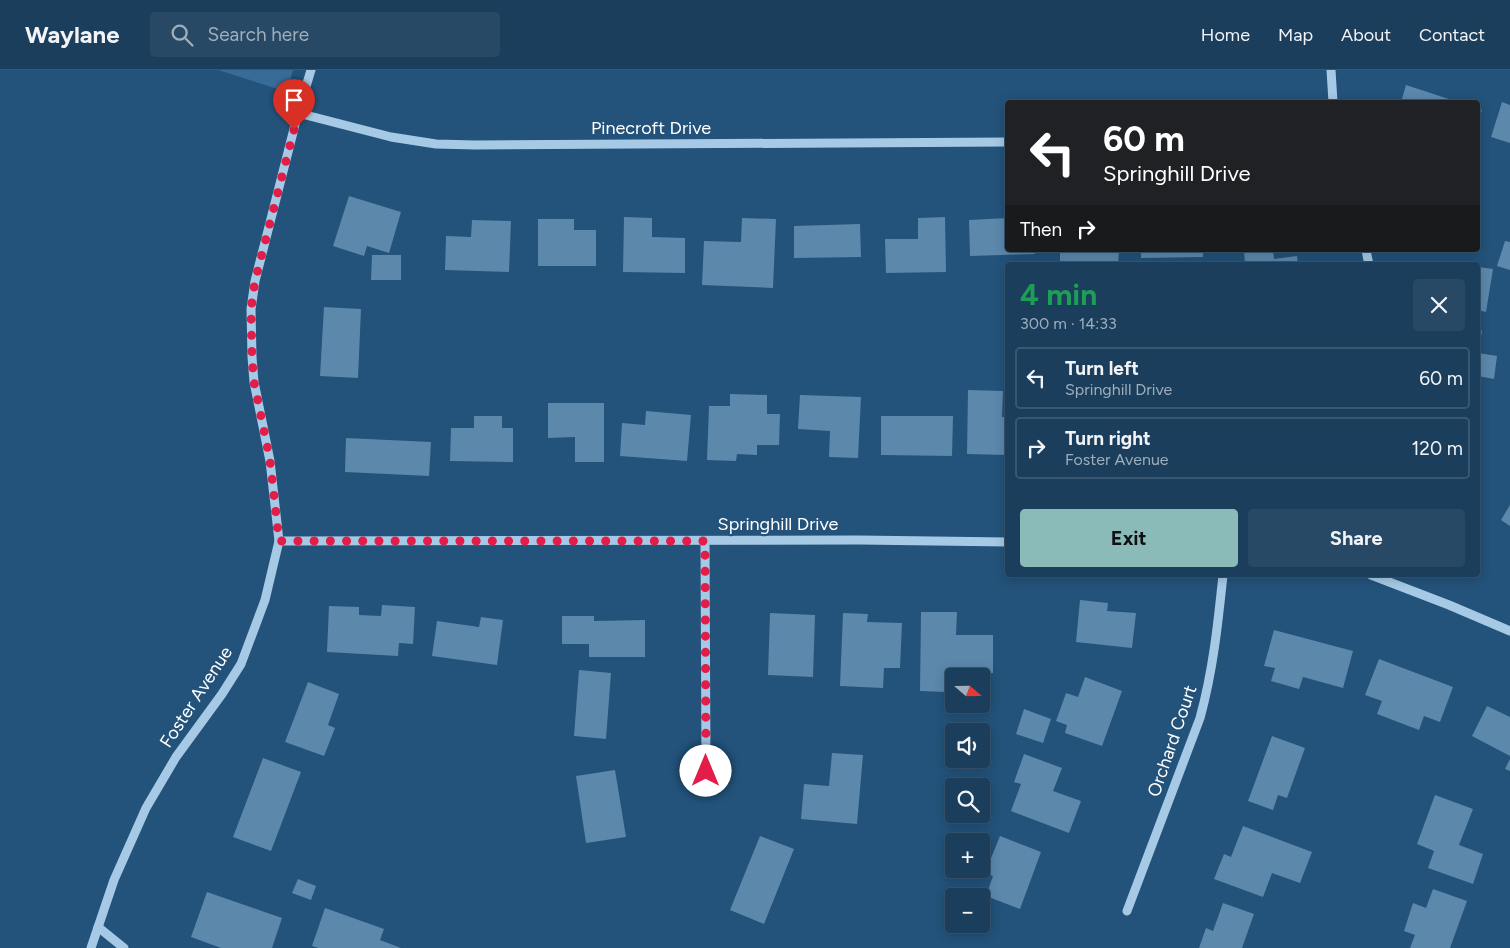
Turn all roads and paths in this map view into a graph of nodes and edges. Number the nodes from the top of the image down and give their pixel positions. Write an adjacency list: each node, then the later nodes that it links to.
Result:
1 (311, 70): 4 (street, Foster Avenue)
2 (1332, 70): 3 (street)
3 (1333, 100)
4 (298, 113): 5 (street, Pinecroft Drive); 6 (street, Foster Avenue)
5 (1005, 142)
6 (279, 541): 7 (street, Springhill Drive); 14 (street, Foster Avenue)
7 (705, 541): 8 (street, Springhill Drive); 12 (street)
8 (1005, 542)
9 (1223, 577): 13 (street, Orchard Court)
10 (1376, 577): 11 (street)
11 (1510, 631)
12 (706, 771)
13 (1127, 911)
14 (98, 927): 15 (street, Foster Avenue); 16 (street)
15 (91, 948)
16 (124, 948)

